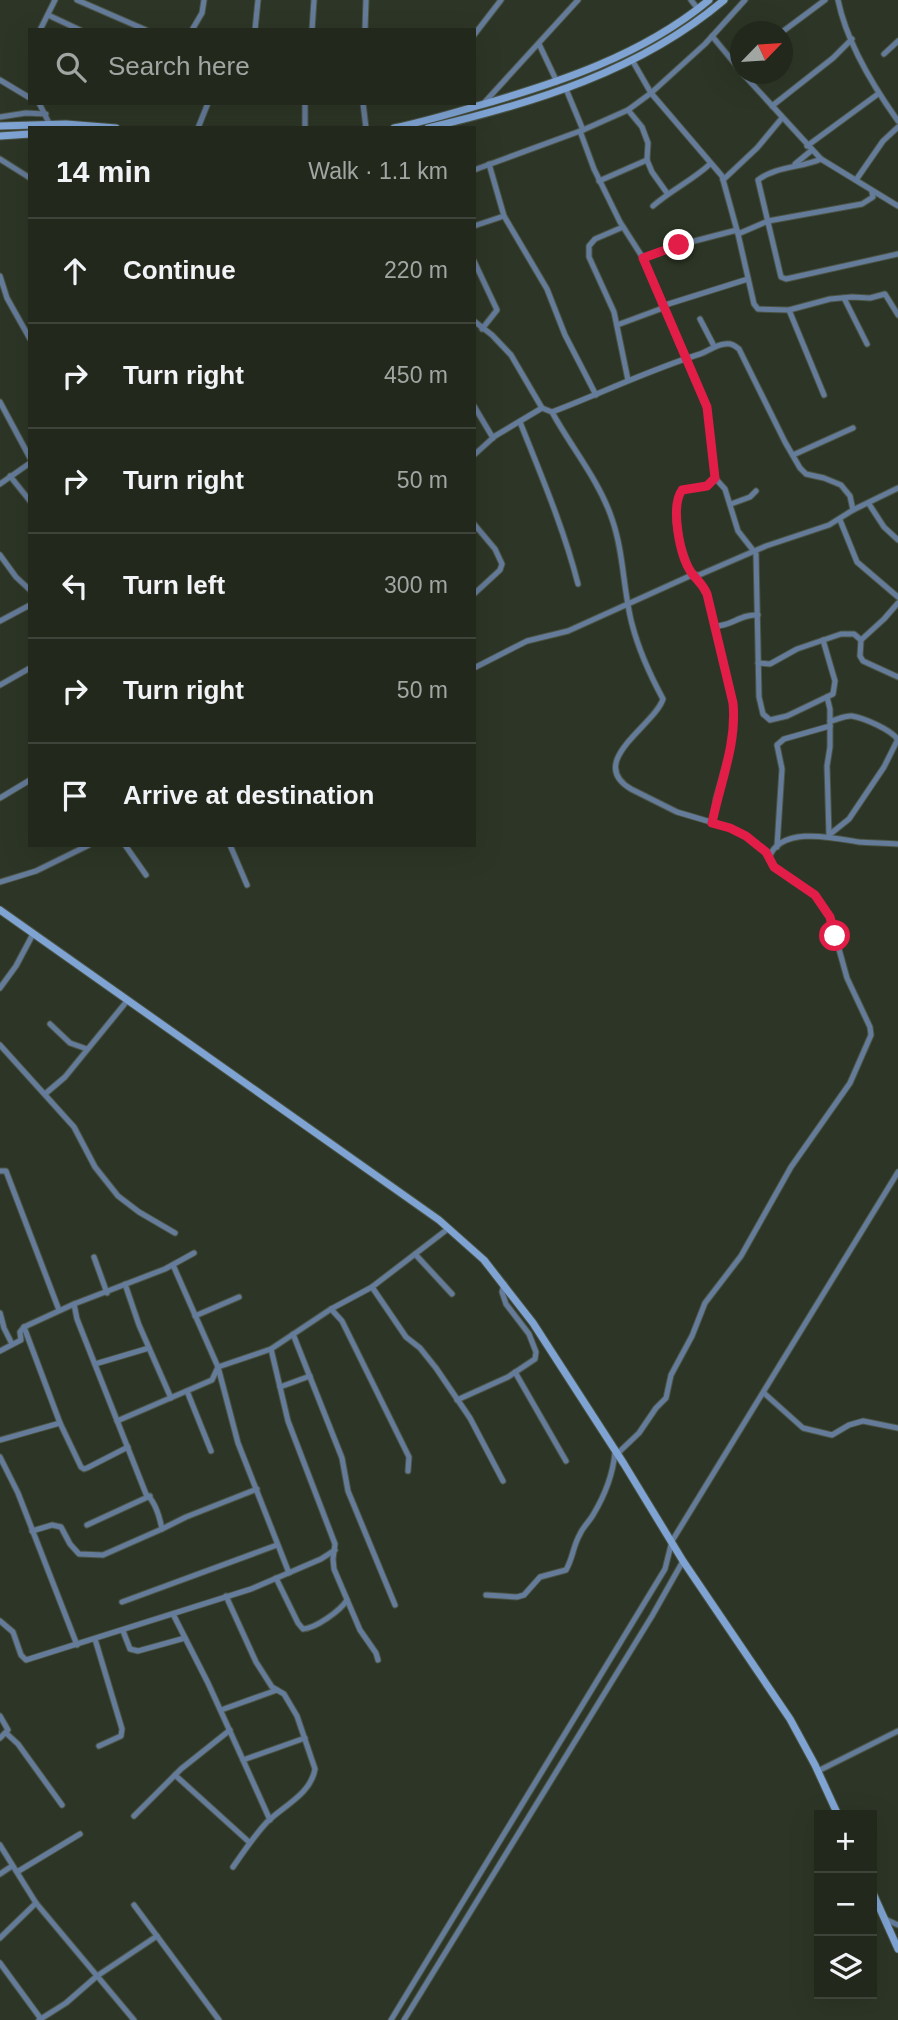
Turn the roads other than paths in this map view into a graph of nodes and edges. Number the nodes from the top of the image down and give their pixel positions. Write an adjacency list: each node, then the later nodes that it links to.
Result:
1 (55, 0): 18 (street)
2 (77, 0): 22 (street)
3 (204, 0): 23 (street)
4 (258, 0): 24 (street)
5 (314, 0): 25 (street)
6 (366, 0): 26 (street)
7 (501, 0): 27 (street)
8 (566, 0): 16 (street)
9 (578, 0): 16 (street)
10 (691, 0): 17 (street)
11 (709, 0): 17 (main road)
12 (724, 0): 34 (main road)
13 (744, 0): 28 (street)
14 (823, 0): 19 (street)
15 (838, 0): 29 (street)
16 (572, 7): 31 (street)
17 (698, 9): 36 (main road)
18 (48, 15): 20 (street); 21 (street)
19 (793, 23)
20 (41, 28)
21 (76, 28)
22 (141, 28)
23 (195, 28)
24 (256, 28)
25 (312, 28)
26 (365, 28)
27 (476, 32)
28 (712, 36): 33 (street); 39 (street)
29 (852, 39): 40 (street); 47 (street)
30 (898, 41): 32 (street)
31 (539, 44): 36 (street); 42 (street)
32 (884, 54)
33 (730, 57)
34 (632, 60): 38 (main road); 39 (street)
35 (0, 80): 41 (street)
36 (557, 82): 42 (main road)
37 (753, 84): 47 (street)
38 (566, 89): 60 (main road); 61 (street)
39 (651, 93): 48 (street); 70 (street)
40 (878, 94): 52 (street); 65 (street)
41 (28, 97)
42 (483, 104): 59 (main road)
43 (40, 105): 49 (street)
44 (207, 105): 56 (street)
45 (305, 105): 57 (street)
46 (363, 105): 58 (street)
47 (772, 106): 51 (street)
48 (628, 110): 61 (street); 68 (street)
49 (46, 114): 50 (street); 53 (street)
50 (0, 117)
51 (782, 118): 65 (street); 74 (street)
52 (898, 121)
53 (50, 125): 54 (main road); 55 (main road)
54 (0, 126)
55 (72, 126)
56 (199, 126)
57 (306, 126)
58 (366, 126)
59 (401, 126)
60 (436, 126)
61 (582, 130): 69 (street); 76 (street)
62 (896, 132): 75 (street)
63 (28, 134): 64 (main road)
64 (0, 136)
65 (809, 148): 67 (street); 71 (street)
66 (0, 159): 73 (street)
67 (821, 159): 71 (street); 75 (street)
68 (648, 160): 76 (street); 78 (street)
69 (489, 164): 72 (street); 81 (street)
70 (710, 164): 74 (street); 78 (street)
71 (794, 165): 82 (street)
72 (476, 169)
73 (28, 177)
74 (723, 180): 85 (street)
75 (856, 180): 77 (street)
76 (599, 181): 84 (street)
77 (872, 192): 80 (street); 82 (street)
78 (667, 193): 79 (street)
79 (653, 206)
80 (898, 206)
81 (504, 216): 83 (street); 104 (street)
82 (768, 221): 85 (street); 86 (street)
83 (476, 225)
84 (620, 226): 87 (street); 96 (street)
85 (738, 232): 87 (street); 90 (street)
86 (898, 254)
87 (643, 258): 92 (street)
88 (476, 265): 97 (street)
89 (0, 276): 98 (street)
90 (748, 279): 92 (street); 93 (street)
91 (844, 298): 93 (street); 94 (street); 99 (street)
92 (663, 307): 96 (street); 101 (street)
93 (789, 310): 103 (street)
94 (898, 315)
95 (700, 319): 100 (street)
96 (617, 325): 102 (street)
97 (477, 326): 106 (street)
98 (28, 335)
99 (866, 344)
100 (714, 346): 101 (street); 113 (street)
101 (686, 358): 102 (street); 117 (street)
102 (628, 380): 104 (street)
103 (824, 394)
104 (596, 395): 108 (street)
105 (0, 402): 114 (street)
106 (542, 408): 108 (street); 109 (street)
107 (476, 409): 111 (street)
108 (552, 412): 136 (street)
109 (520, 422): 111 (street); 131 (street)
110 (853, 428): 113 (street)
111 (493, 438): 112 (street)
112 (476, 453)
113 (793, 455): 124 (street)
114 (28, 457)
115 (28, 462): 116 (street)
116 (10, 476): 118 (street); 121 (street)
117 (715, 478): 122 (street); 130 (street)
118 (0, 484)
119 (898, 488): 123 (street)
120 (756, 491): 122 (street)
121 (28, 498)
122 (731, 504): 128 (street)
123 (869, 504): 124 (street); 127 (street)
124 (853, 510): 125 (street)
125 (840, 520): 128 (street); 134 (street)
126 (476, 526): 133 (street)
127 (898, 540)
128 (755, 551): 130 (street); 138 (street)
129 (0, 555): 132 (street)
130 (694, 575): 136 (street); 140 (street)
131 (578, 584)
132 (28, 588)
133 (476, 592)
134 (898, 597)
135 (898, 603): 142 (street)
136 (629, 604): 144 (street); 153 (street)
137 (28, 606): 139 (street)
138 (758, 615): 140 (street); 143 (street)
139 (0, 621)
140 (716, 626): 153 (street)
141 (823, 640): 142 (street); 143 (street); 148 (street)
142 (861, 640): 146 (street)
143 (758, 663): 148 (street)
144 (476, 667)
145 (28, 669): 147 (street)
146 (898, 677)
147 (0, 685)
148 (827, 697): 149 (street)
149 (830, 724): 150 (street); 154 (street); 159 (street)
150 (897, 736): 154 (street)
151 (28, 781): 152 (street)
152 (0, 798)
153 (712, 823): 160 (street)
154 (829, 835): 155 (street); 159 (street)
155 (898, 844)
156 (85, 847): 162 (street)
157 (126, 847): 161 (street)
158 (231, 847): 163 (street)
159 (777, 847): 160 (street)
160 (769, 854): 212 (street)
161 (146, 875)
162 (0, 882)
163 (247, 885)
164 (0, 910): 165 (main road)
165 (33, 934): 166 (street); 167 (main road)
166 (0, 988)
167 (127, 1001): 170 (street); 174 (main road)
168 (50, 1024): 170 (street)
169 (0, 1045): 171 (street)
170 (87, 1049): 171 (street)
171 (45, 1094): 175 (street)
172 (0, 1171): 188 (street)
173 (898, 1172): 203 (street)
174 (449, 1228): 177 (street); 181 (main road)
175 (175, 1233)
176 (194, 1253): 179 (street)
177 (415, 1255): 182 (street); 184 (street)
178 (94, 1258): 183 (street)
179 (173, 1265): 180 (street); 190 (street)
180 (125, 1284): 183 (street); 194 (street)
181 (504, 1284): 199 (street); 212 (main road)
182 (372, 1287): 187 (street); 205 (street)
183 (107, 1293): 186 (street)
184 (452, 1294)
185 (239, 1297): 190 (street)
186 (74, 1304): 188 (street); 197 (street)
187 (331, 1309): 192 (street); 217 (street)
188 (59, 1310): 191 (street)
189 (0, 1313): 193 (street)
190 (195, 1316): 198 (street)
191 (24, 1327): 193 (street); 207 (street)
192 (293, 1334): 195 (street); 200 (street)
193 (12, 1344): 196 (street)
194 (149, 1348): 197 (street); 204 (street)
195 (271, 1349): 198 (street); 201 (street)
196 (0, 1351)
197 (95, 1364): 206 (street)
198 (218, 1367): 202 (street); 219 (street)
199 (516, 1373): 205 (street); 214 (street)
200 (310, 1376): 201 (street); 234 (street)
201 (280, 1387): 226 (street)
202 (187, 1391): 204 (street); 211 (street)
203 (764, 1393): 208 (street); 224 (street)
204 (171, 1398): 206 (street)
205 (457, 1400): 218 (street)
206 (117, 1421): 210 (street)
207 (60, 1423): 209 (street); 210 (street)
208 (898, 1428)
209 (0, 1440)
210 (128, 1447): 220 (street)
211 (211, 1451)
212 (616, 1453): 215 (main road); 216 (street)
213 (0, 1457): 223 (street)
214 (566, 1461)
215 (624, 1464): 216 (street); 224 (main road)
216 (614, 1468): 230 (street)
217 (408, 1471)
218 (503, 1481)
219 (257, 1489): 222 (street); 225 (street)
220 (150, 1496): 221 (street); 222 (street)
221 (87, 1525)
222 (162, 1529): 223 (street)
223 (32, 1531): 242 (street)
224 (672, 1541): 227 (main road); 235 (street)
225 (277, 1545): 228 (street); 233 (street)
226 (335, 1550): 228 (street); 232 (street)
227 (682, 1561): 237 (street); 254 (main road)
228 (289, 1573): 229 (street)
229 (276, 1578): 231 (street); 232 (street)
230 (486, 1595)
231 (226, 1596): 236 (street); 244 (street)
232 (347, 1600): 243 (street)
233 (122, 1602)
234 (395, 1605)
235 (640, 1609): 237 (street); 280 (street)
236 (173, 1614): 239 (street); 240 (street)
237 (652, 1616): 281 (street)
238 (0, 1620): 242 (street)
239 (122, 1631): 240 (street); 241 (street)
240 (185, 1638): 245 (street)
241 (95, 1639): 242 (street); 252 (street)
242 (77, 1645)
243 (377, 1660)
244 (276, 1690): 245 (street); 251 (street)
245 (220, 1710): 247 (street)
246 (0, 1716): 249 (street)
247 (230, 1730): 253 (street); 255 (street)
248 (898, 1731): 254 (street)
249 (6, 1733): 250 (street); 256 (street)
250 (0, 1738)
251 (305, 1738): 253 (street); 259 (street)
252 (99, 1746)
253 (243, 1760): 259 (street)
254 (818, 1772): 257 (main road)
255 (175, 1775): 258 (street); 261 (street)
256 (62, 1805)
257 (836, 1810)
258 (134, 1816)
259 (270, 1819): 261 (street)
260 (80, 1834): 265 (street)
261 (249, 1842): 264 (street)
262 (0, 1845): 263 (street)
263 (12, 1866): 265 (street); 266 (street)
264 (233, 1867)
265 (17, 1872): 267 (street)
266 (0, 1874)
267 (36, 1903): 273 (street); 276 (street)
268 (877, 1903): 270 (main road)
269 (134, 1905): 272 (street)
270 (884, 1919): 271 (street); 274 (main road)
271 (898, 1924)
272 (157, 1936): 276 (street); 279 (street)
273 (0, 1938)
274 (898, 1949)
275 (0, 1963): 277 (street)
276 (97, 1976): 277 (street); 278 (street)
277 (40, 2019)
278 (134, 2020)
279 (219, 2020)
280 (391, 2020)
281 (404, 2020)

